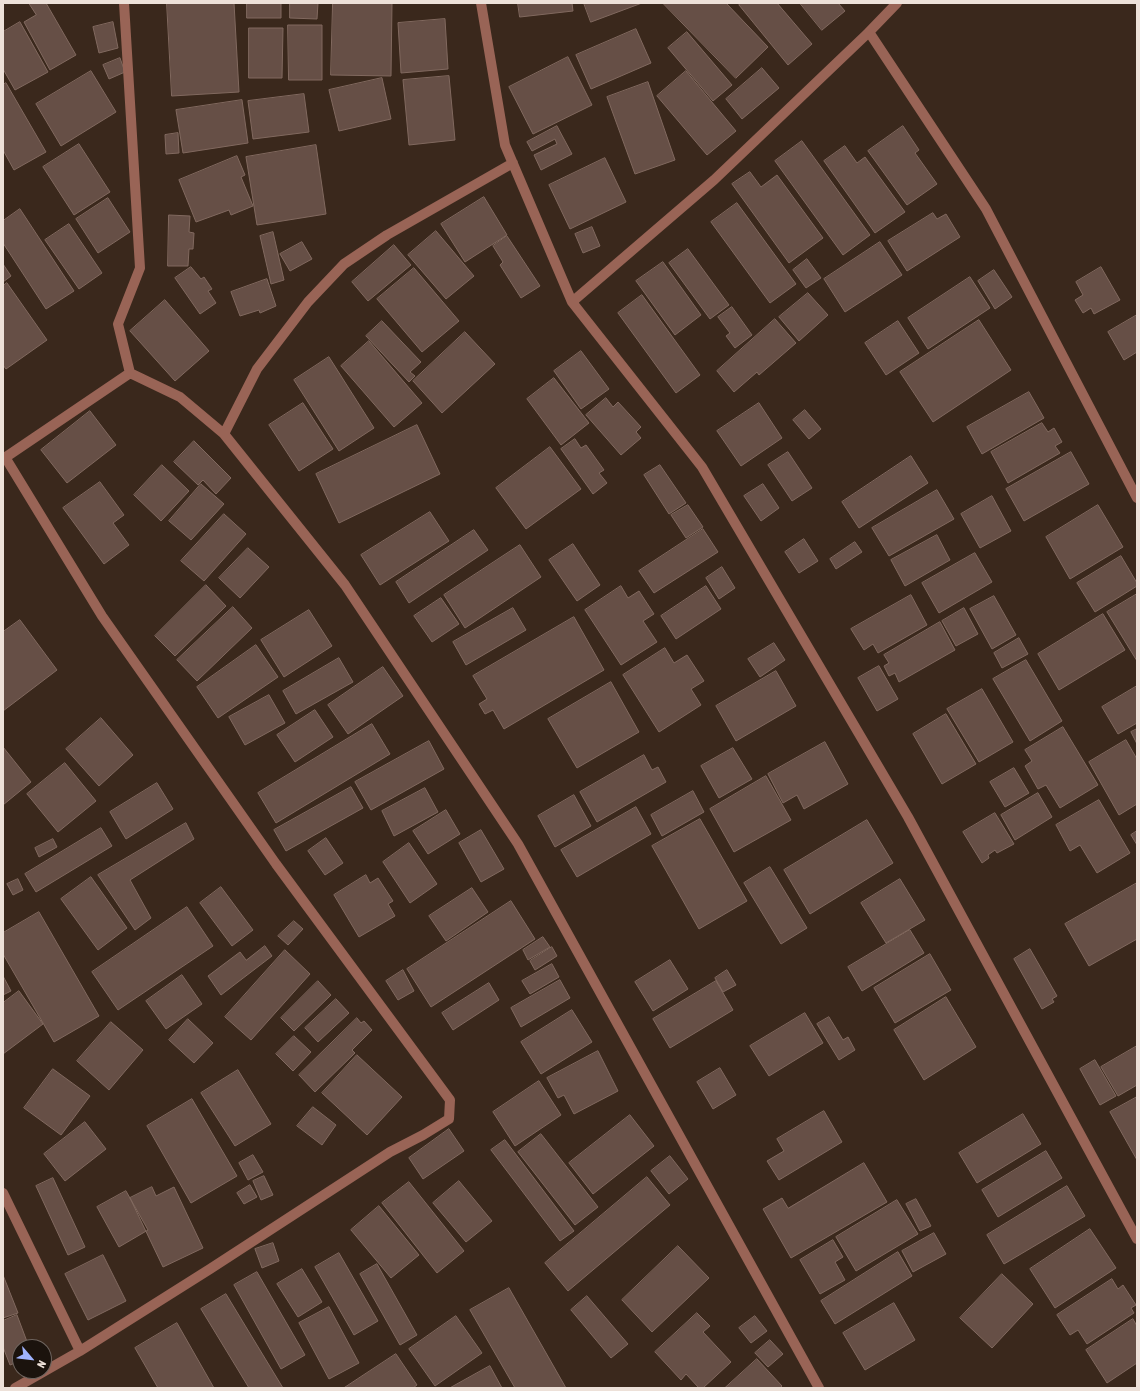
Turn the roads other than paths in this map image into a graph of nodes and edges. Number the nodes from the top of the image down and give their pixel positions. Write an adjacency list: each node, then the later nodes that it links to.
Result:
1 (124, 3): 7 (street)
2 (481, 3): 5 (street)
3 (897, 3): 4 (street)
4 (869, 32): 6 (street); 10 (street)
5 (513, 163): 6 (street); 8 (street)
6 (572, 302): 12 (street)
7 (130, 374): 8 (street); 9 (street)
8 (224, 434): 15 (street)
9 (4, 458): 13 (street)
10 (1137, 498)
11 (3, 1193): 13 (street)
12 (1137, 1239)
13 (80, 1351): 14 (street)
14 (14, 1388)
15 (819, 1388)

